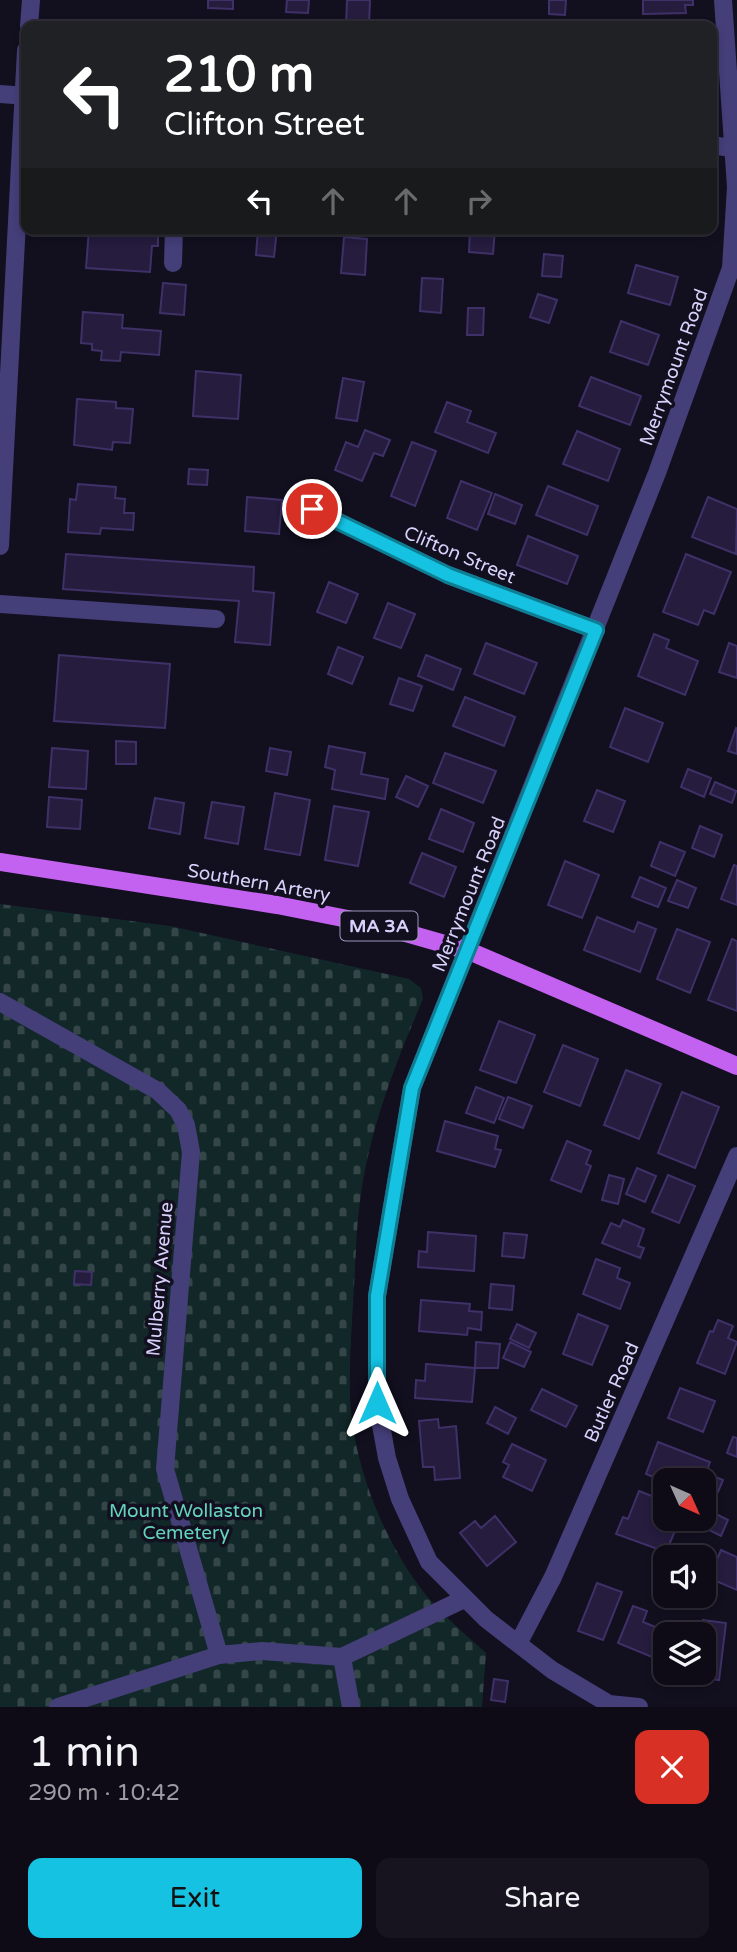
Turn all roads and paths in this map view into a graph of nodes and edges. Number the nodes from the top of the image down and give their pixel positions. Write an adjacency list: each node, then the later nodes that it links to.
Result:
1 (31, 0): 3 (street)
2 (723, 0): 8 (street, Merrymount Road)
3 (29, 21)
4 (0, 94): 5 (street)
5 (21, 95)
6 (21, 142): 11 (street)
7 (717, 146): 8 (street)
8 (735, 148): 16 (street, Merrymount Road)
9 (174, 235): 10 (street)
10 (173, 263)
11 (6, 374): 13 (street)
12 (312, 509): 16 (street, Clifton Street)
13 (0, 546)
14 (0, 604): 15 (street)
15 (216, 619)
16 (596, 630): 18 (street, Merrymount Road)
17 (0, 862): 18 (main road, Southern Artery / MA 3A)
18 (468, 950): 20 (main road, Southern Artery / MA 3A); 22 (street, Merrymount Road)
19 (0, 1002): 24 (street, Mulberry Avenue)
20 (737, 1066)
21 (737, 1156): 23 (street, Butler Road)
22 (464, 1599): 23 (street, Merrymount Road); 25 (street)
23 (519, 1642): 26 (street, Merrymount Road)
24 (219, 1655): 25 (street); 27 (street)
25 (342, 1657): 28 (street)
26 (609, 1705): 29 (street, Merrymount Road)
27 (58, 1707)
28 (351, 1707)
29 (639, 1707)

